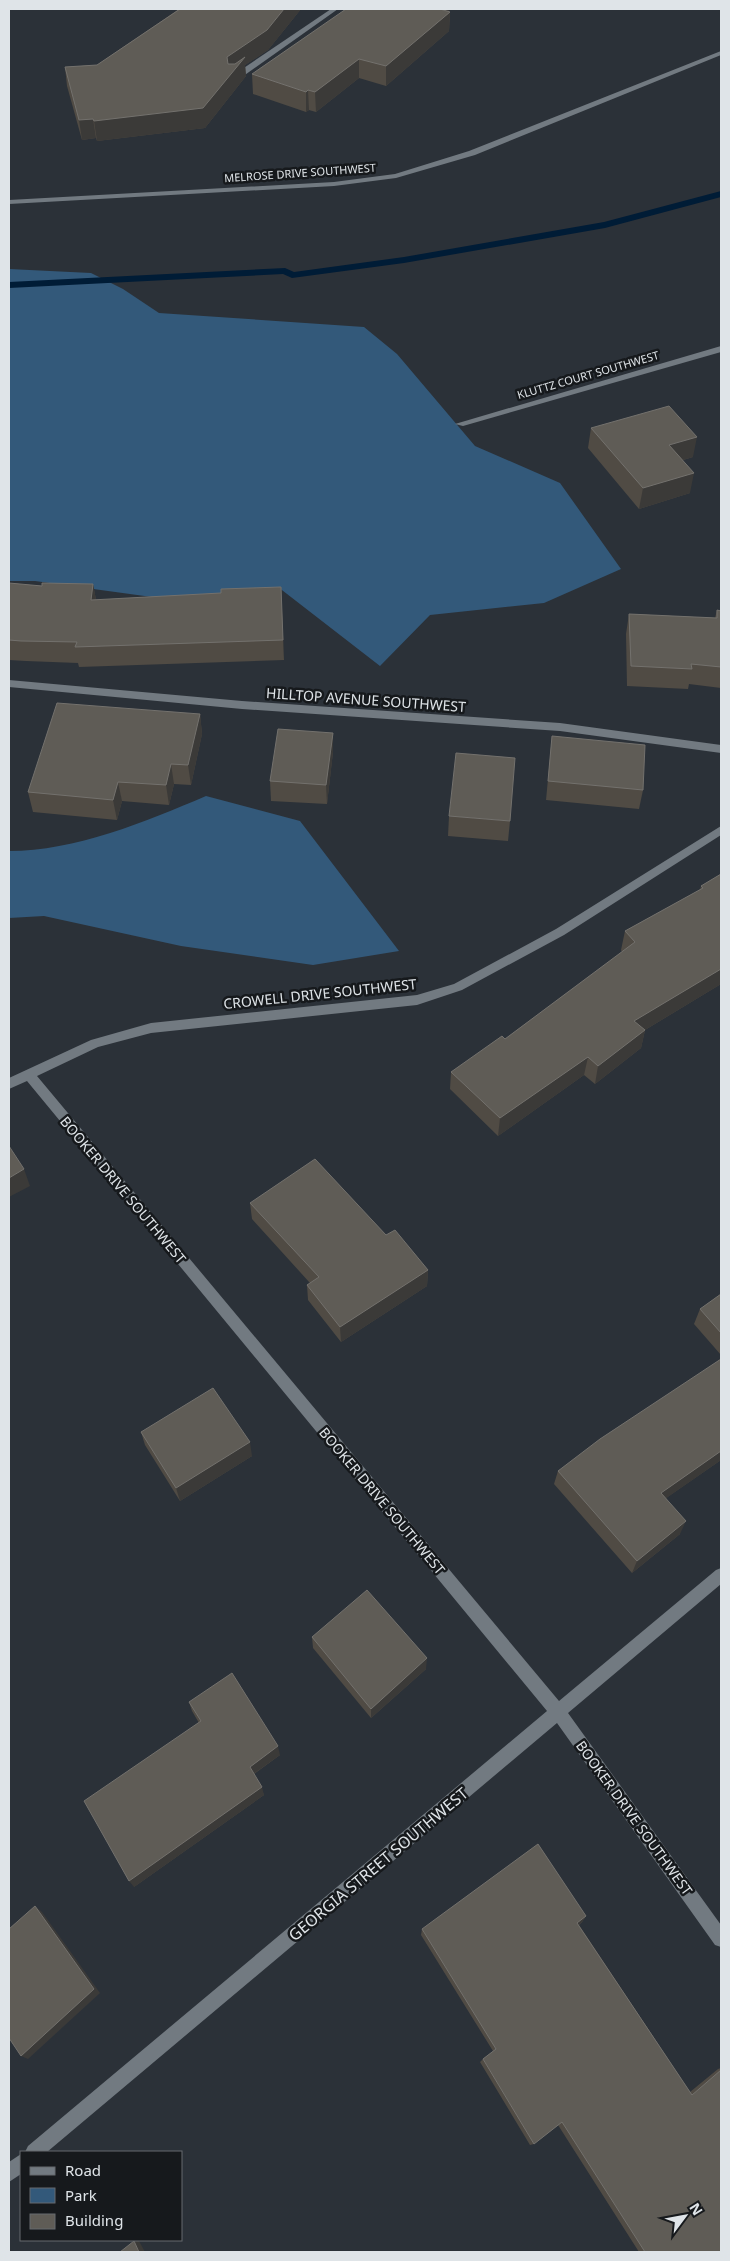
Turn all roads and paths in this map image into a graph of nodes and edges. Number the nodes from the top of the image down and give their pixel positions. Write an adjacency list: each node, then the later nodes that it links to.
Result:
1 (335, 9): 3 (street)
2 (721, 53): 4 (street, MELROSE DRIVE SOUTHWEST)
3 (232, 80)
4 (9, 202)
5 (721, 349): 6 (street, KLUTTZ COURT SOUTHWEST)
6 (460, 424)
7 (9, 683): 8 (street, HILLTOP AVENUE SOUTHWEST)
8 (721, 749)
9 (721, 830): 10 (street, CROWELL DRIVE SOUTHWEST)
10 (28, 1074): 11 (street, CROWELL DRIVE SOUTHWEST); 13 (street, BOOKER DRIVE SOUTHWEST)
11 (9, 1084)
12 (721, 1575): 13 (street, GEORGIA STREET SOUTHWEST)
13 (559, 1713): 14 (street, BOOKER DRIVE SOUTHWEST); 15 (street, GEORGIA STREET SOUTHWEST)
14 (721, 1939)
15 (35, 2151)
16 (20, 2163): 17 (street)
17 (9, 2173)

